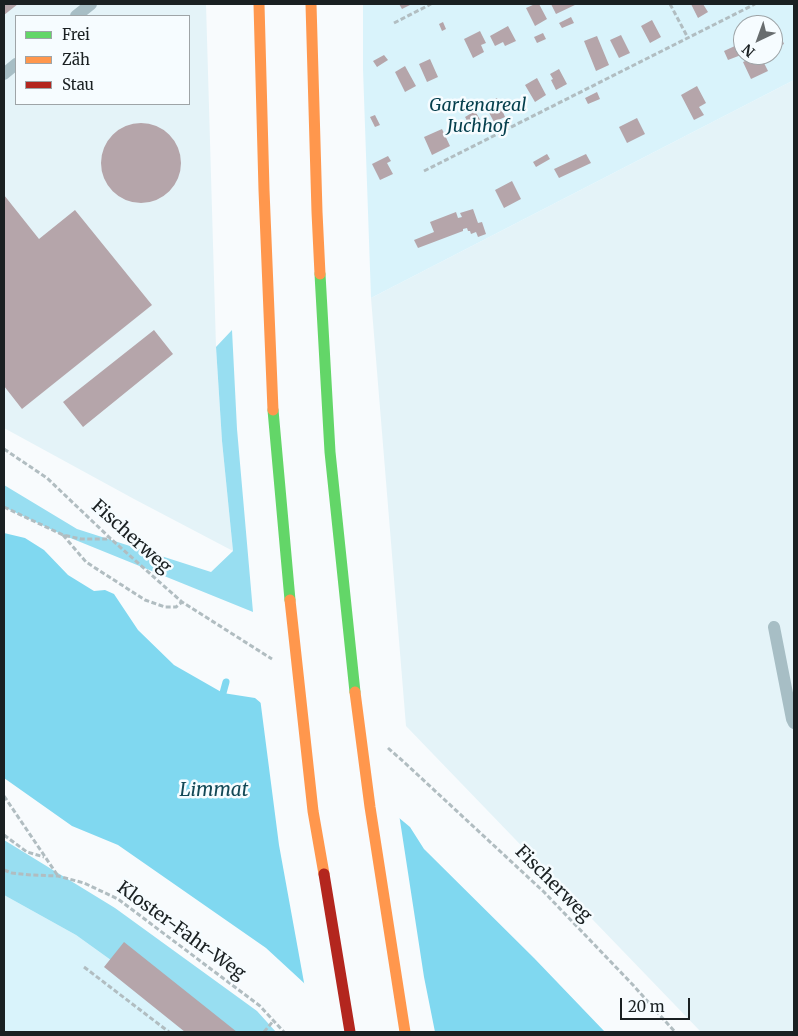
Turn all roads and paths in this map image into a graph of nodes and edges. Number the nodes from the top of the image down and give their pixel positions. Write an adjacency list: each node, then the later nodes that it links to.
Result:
1 (91, 4): 7 (lane)
2 (259, 4): 32 (highway, bridge)
3 (311, 4): 33 (highway, bridge)
4 (431, 4): 8 (path)
5 (670, 4): 9 (path)
6 (755, 4): 9 (path)
7 (77, 15)
8 (394, 23)
9 (688, 38): 12 (path)
10 (15, 65): 11 (lane)
11 (4, 74)
12 (424, 171)
13 (4, 449): 16 (path, Fischerweg)
14 (4, 508): 15 (path)
15 (63, 535): 16 (path); 17 (path)
16 (111, 539): 17 (path, Fischerweg)
17 (182, 602): 19 (path, Fischerweg)
18 (774, 627): 20 (lane)
19 (244, 640)
20 (794, 724)
21 (405, 763): 34 (path, Fischerweg)
22 (4, 796): 24 (path)
23 (4, 835): 24 (path)
24 (45, 857): 26 (path)
25 (4, 870): 26 (path, Kloster-Fahr-Weg)
26 (58, 876): 28 (path, Kloster-Fahr-Weg)
27 (84, 967): 29 (path)
28 (274, 1020): 30 (path); 31 (path, Kloster-Fahr-Weg)
29 (169, 1032)
30 (264, 1032)
31 (284, 1032)
32 (350, 1032)
33 (406, 1032)
34 (675, 1032)

